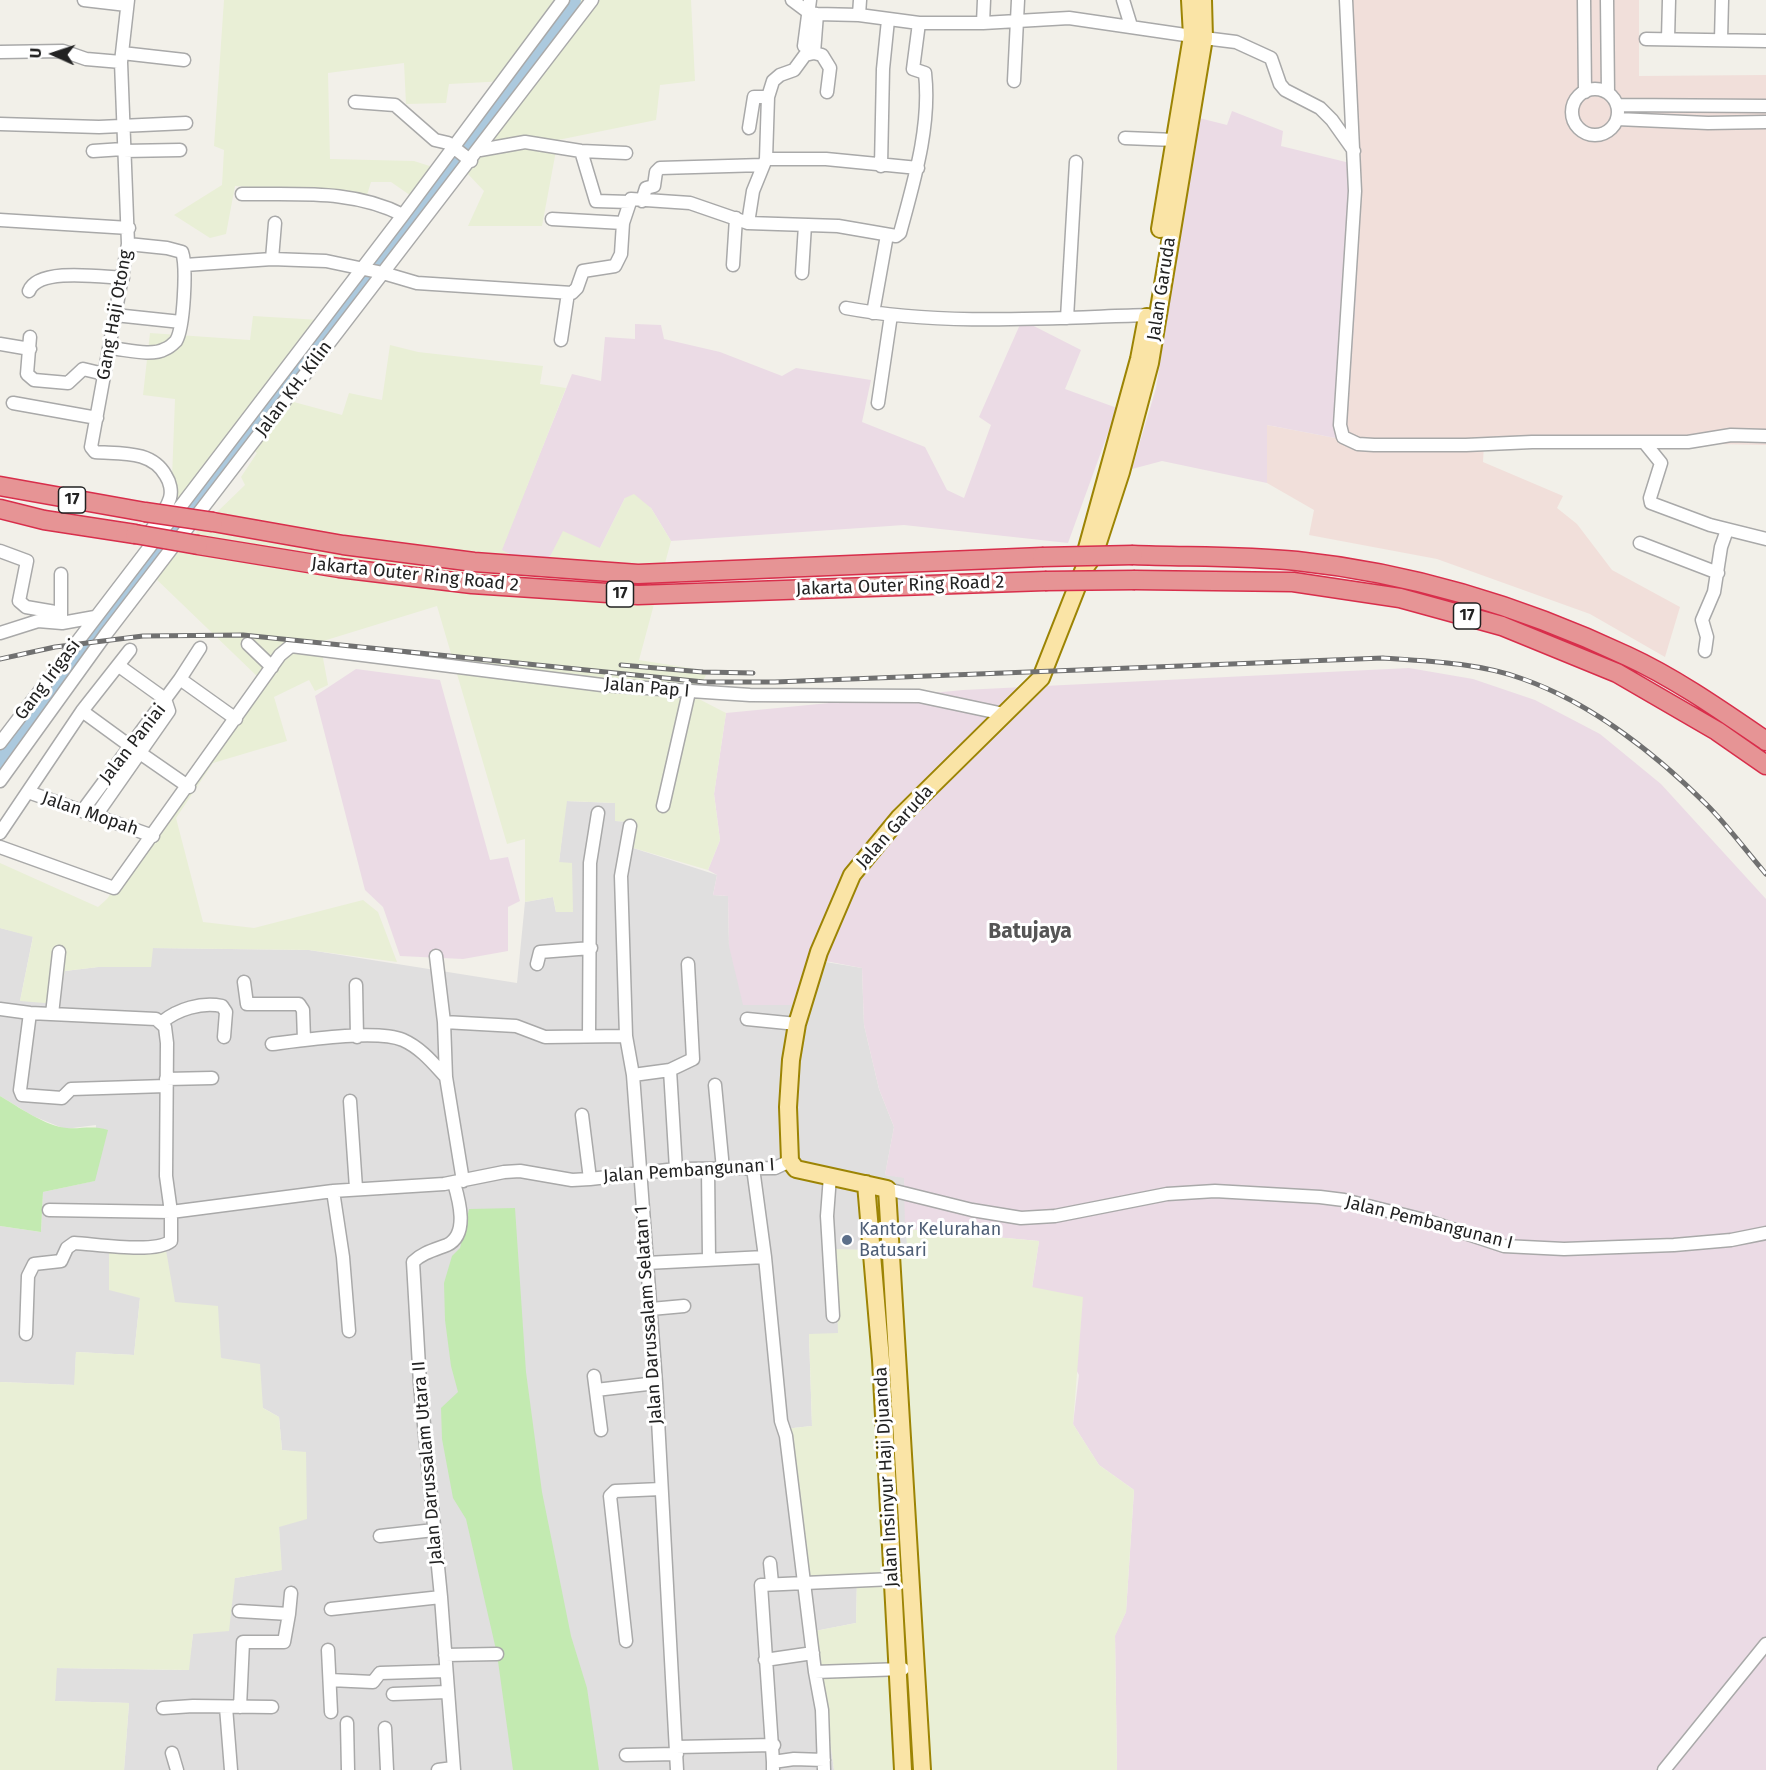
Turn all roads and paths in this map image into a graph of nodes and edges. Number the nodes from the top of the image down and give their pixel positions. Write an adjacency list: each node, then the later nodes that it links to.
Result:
1 (84, 0): 16 (street)
2 (563, 0): 56 (street, Jalan KH. Kilin)
3 (592, 0): 51 (street, Jalan KH. Kilin)
4 (792, 0): 17 (street)
5 (860, 0): 18 (street)
6 (984, 0): 22 (street)
7 (1018, 0): 20 (street)
8 (1123, 0): 23 (street)
9 (1190, 0): 24 (main road, Jalan Garuda)
10 (1203, 0): 24 (main road, Jalan Garuda)
11 (1346, 0): 54 (street)
12 (1584, 0): 35 (street)
13 (1607, 0): 36 (street)
14 (1669, 0): 26 (street)
15 (1722, 0): 27 (street)
16 (128, 2): 31 (street, Gang Haji Otong)
17 (812, 9): 18 (street); 29 (street)
18 (859, 15): 19 (street)
19 (888, 20): 21 (street); 59 (street)
20 (1017, 22): 22 (street); 23 (street); 33 (street)
21 (919, 23): 22 (street); 60 (street)
22 (983, 23)
23 (1131, 26): 24 (street)
24 (1198, 37): 48 (main road, Jalan Garuda); 54 (street); 61 (main road, Jalan Garuda)
25 (1646, 39): 26 (street)
26 (1668, 39): 27 (street)
27 (1721, 40): 28 (street)
28 (1766, 41)
29 (809, 49): 34 (street); 37 (street)
30 (0, 52): 31 (street)
31 (122, 57): 32 (street); 45 (street, Gang Haji Otong)
32 (184, 60)
33 (1014, 81)
34 (827, 92)
35 (1585, 92): 36 (street); 41 (street)
36 (1608, 93): 39 (street)
37 (768, 97): 46 (street); 57 (street)
38 (355, 102): 56 (street)
39 (1617, 105): 40 (street); 41 (street)
40 (1766, 106)
41 (1617, 119): 42 (street)
42 (1766, 122)
43 (186, 123): 45 (street)
44 (0, 124): 45 (street)
45 (122, 127): 49 (street, Gang Haji Otong)
46 (749, 128)
47 (1125, 138): 48 (street)
48 (1175, 140): 61 (main road, Jalan Garuda)
49 (123, 150): 50 (street); 52 (street); 72 (street, Gang Haji Otong)
50 (180, 150)
51 (480, 150): 53 (street); 56 (street, Jalan KH. Kilin)
52 (93, 151)
53 (581, 151): 55 (street); 63 (street)
54 (1353, 151): 99 (street)
55 (626, 153)
56 (462, 154): 65 (street, Jalan KH. Kilin); 78 (street, Jalan KH. Kilin)
57 (764, 162): 59 (street); 63 (street); 68 (street)
58 (1076, 162): 88 (street)
59 (881, 166): 60 (street)
60 (918, 168): 73 (street)
61 (1177, 168): 64 (main road, Jalan Garuda)
62 (242, 194): 65 (street)
63 (636, 201): 68 (street); 70 (street)
64 (1170, 207): 87 (main road, Jalan Garuda); 93 (main road, Jalan Garuda)
65 (403, 215): 78 (street, Jalan KH. Kilin)
66 (552, 219): 70 (street)
67 (0, 220): 72 (street)
68 (742, 220): 71 (street); 77 (street)
69 (275, 223): 75 (street)
70 (623, 223): 82 (street)
71 (805, 225): 73 (street); 79 (street)
72 (129, 228): 74 (street, Gang Haji Otong)
73 (887, 235): 84 (street)
74 (128, 244): 76 (street); 80 (street, Gang Haji Otong)
75 (272, 259): 76 (street); 78 (street)
76 (185, 265): 89 (street)
77 (733, 266)
78 (371, 271): 82 (street); 106 (street, Jalan KH. Kilin); 128 (street, Jalan KH. Kilin)
79 (802, 273)
80 (123, 278): 81 (street); 85 (street, Gang Haji Otong)
81 (29, 291)
82 (568, 293): 90 (street)
83 (846, 308): 84 (street)
84 (873, 313): 86 (street)
85 (115, 315): 89 (street); 92 (street, Gang Haji Otong)
86 (891, 315): 88 (street); 96 (street)
87 (1147, 315): 88 (street); 93 (main road, Jalan Garuda)
88 (1067, 318)
89 (181, 322): 92 (street)
90 (561, 340)
91 (0, 344): 94 (street)
92 (109, 348): 94 (street, Gang Haji Otong)
93 (1144, 361): 122 (main road, Jalan Garuda)
94 (104, 374): 97 (street, Gang Haji Otong)
95 (13, 403): 97 (street)
96 (878, 403)
97 (97, 418): 106 (street, Gang Haji Otong)
98 (1766, 435): 99 (street)
99 (1644, 442): 102 (street)
100 (0, 486): 124 (highway, Jakarta Outer Ring Road 2 / 17, bridge)
101 (0, 509): 127 (highway, Jakarta Outer Ring Road 2 / 17, bridge)
102 (1727, 530): 103 (street); 107 (street)
103 (1766, 539)
104 (1640, 543): 107 (street)
105 (0, 551): 110 (street)
106 (136, 561): 109 (street, Jalan KH. Kilin)
107 (1718, 573): 115 (street)
108 (61, 574): 110 (street)
109 (95, 617): 110 (street); 125 (street, Gang Irigasi)
110 (61, 618): 111 (street)
111 (0, 633)
112 (248, 644): 117 (street)
113 (200, 648): 118 (street, Jalan Paniai)
114 (130, 650): 116 (street)
115 (1705, 651)
116 (119, 666): 120 (street); 121 (street)
117 (272, 667): 119 (street, Jalan Pap I); 123 (street)
118 (180, 679): 120 (street, Jalan Paniai); 123 (street)
119 (689, 692): 122 (street, Jalan Pap I); 131 (street)
120 (165, 699): 126 (street, Jalan Paniai)
121 (82, 711): 126 (street); 130 (street)
122 (1004, 714): 152 (main road, Jalan Garuda)
123 (236, 719): 129 (street)
124 (1766, 741)
125 (0, 743)
126 (135, 750): 129 (street); 132 (street, Jalan Paniai); 134 (street, Jalan Paniai)
127 (1766, 765)
128 (0, 781)
129 (189, 787): 137 (street)
130 (28, 792): 132 (street, Jalan Mopah); 136 (street)
131 (663, 806)
132 (83, 810): 134 (street, Jalan Mopah)
133 (598, 813): 139 (street)
134 (97, 814): 137 (street, Jalan Mopah)
135 (630, 826): 154 (street, Jalan Darussalam Selatan 1)
136 (0, 833)
137 (153, 836): 138 (street)
138 (0, 847)
139 (591, 948): 142 (street); 153 (street)
140 (59, 952): 148 (street)
141 (436, 956): 151 (street)
142 (537, 964)
143 (688, 964): 159 (street)
144 (244, 982): 157 (street)
145 (356, 985): 156 (street)
146 (0, 1009): 147 (street)
147 (30, 1013): 148 (street); 163 (street)
148 (52, 1014): 150 (street)
149 (747, 1019): 152 (street)
150 (162, 1022): 155 (street); 163 (street)
151 (444, 1022): 153 (street); 161 (street)
152 (797, 1024): 167 (main road, Jalan Garuda)
153 (589, 1036): 154 (street)
154 (626, 1036): 160 (street, Jalan Darussalam Selatan 1)
155 (224, 1037)
156 (357, 1037): 157 (street); 161 (street)
157 (304, 1040): 158 (street)
158 (272, 1044)
159 (669, 1070): 160 (street); 170 (street)
160 (633, 1075): 172 (street, Jalan Darussalam Selatan 1)
161 (446, 1077): 175 (street)
162 (212, 1078): 163 (street)
163 (166, 1083): 181 (street)
164 (716, 1085): 168 (street)
165 (350, 1101): 177 (street)
166 (582, 1115): 174 (street)
167 (790, 1161): 169 (street, Jalan Pembangunan I); 173 (main road, Jalan Pembangunan I)
168 (723, 1168): 169 (street, Jalan Pembangunan I); 171 (street, Jalan Pembangunan I)
169 (753, 1168): 183 (street)
170 (676, 1169): 171 (street, Jalan Pembangunan I); 172 (street, Jalan Pembangunan I)
171 (708, 1169): 184 (street)
172 (638, 1172): 174 (street, Jalan Pembangunan I); 185 (street, Jalan Darussalam Selatan 1)
173 (830, 1176): 176 (main road, Jalan Pembangunan I); 188 (street)
174 (590, 1179): 175 (street, Jalan Pembangunan I)
175 (459, 1182): 177 (street, Jalan Pembangunan I); 196 (street, Jalan Darussalam Utara II)
176 (866, 1184): 178 (main road, Jalan Pembangunan I); 199 (main road, Jalan Insinyur Haji Djuanda)
177 (356, 1188): 179 (street, Jalan Pembangunan I)
178 (887, 1190): 182 (street, Jalan Pembangunan I); 214 (main road, Jalan Insinyur Haji Djuanda)
179 (333, 1191): 181 (street, Jalan Pembangunan I); 189 (street)
180 (49, 1210): 181 (street, Jalan Pembangunan I)
181 (171, 1212): 190 (street)
182 (1766, 1233)
183 (765, 1257): 184 (street); 200 (street)
184 (710, 1259): 185 (street)
185 (646, 1263): 187 (street, Jalan Darussalam Selatan 1)
186 (684, 1306): 187 (street)
187 (651, 1309): 192 (street, Jalan Darussalam Selatan 1)
188 (833, 1316)
189 (349, 1331)
190 (26, 1334)
191 (594, 1376): 193 (street)
192 (656, 1383): 193 (street); 195 (street, Jalan Darussalam Selatan 1)
193 (596, 1390): 194 (street)
194 (602, 1430)
195 (661, 1489): 207 (street); 229 (street, Jalan Darussalam Selatan 1)
196 (434, 1530): 197 (street); 203 (street, Jalan Darussalam Utara II)
197 (380, 1536)
198 (770, 1563): 201 (street)
199 (893, 1579): 200 (street); 215 (main road, Jalan Insinyur Haji Djuanda)
200 (803, 1581): 201 (street); 210 (street)
201 (772, 1583): 213 (street)
202 (291, 1593): 206 (street)
203 (441, 1597): 204 (street); 212 (street, Jalan Darussalam Utara II)
204 (330, 1609)
205 (238, 1611): 206 (street)
206 (289, 1614): 222 (street)
207 (627, 1641)
208 (1766, 1644): 243 (street)
209 (328, 1650): 218 (street)
210 (813, 1653): 213 (street); 217 (street)
211 (497, 1654): 212 (street)
212 (445, 1655): 216 (street, Jalan Darussalam Utara II)
213 (765, 1660): 228 (street)
214 (916, 1669): 215 (street); 242 (main road, Jalan Insinyur Haji Djuanda)
215 (898, 1670): 217 (street); 241 (main road, Jalan Insinyur Haji Djuanda)
216 (446, 1671): 218 (street); 219 (street, Jalan Darussalam Utara II)
217 (815, 1672): 232 (street)
218 (330, 1680): 225 (street)
219 (447, 1692): 220 (street); 234 (street, Jalan Darussalam Utara II)
220 (393, 1694)
221 (226, 1707): 222 (street); 224 (street); 236 (street)
222 (240, 1707): 223 (street)
223 (272, 1707)
224 (163, 1708)
225 (330, 1712)
226 (347, 1723): 237 (street)
227 (385, 1728): 238 (street)
228 (774, 1745): 229 (street); 233 (street)
229 (676, 1750): 231 (street); 240 (street, Jalan Darussalam Selatan 1)
230 (172, 1753): 235 (street)
231 (626, 1755)
232 (824, 1765): 233 (street)
233 (773, 1766)
234 (454, 1769): 239 (street)
235 (177, 1770)
236 (231, 1770)
237 (348, 1770)
238 (387, 1770)
239 (438, 1770)
240 (677, 1770)
241 (903, 1770)
242 (922, 1770)
243 (1664, 1770)

